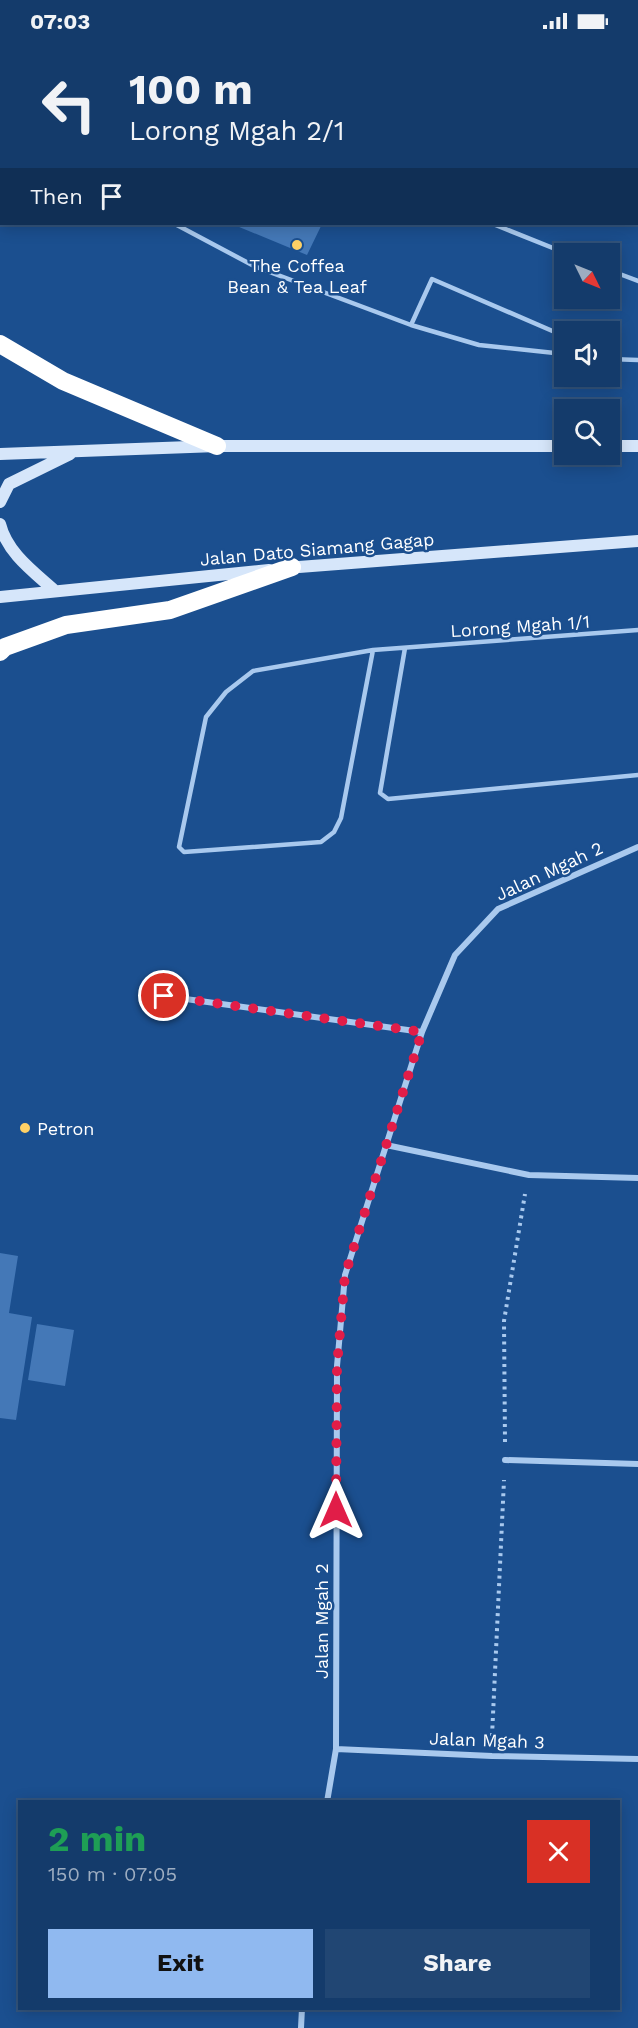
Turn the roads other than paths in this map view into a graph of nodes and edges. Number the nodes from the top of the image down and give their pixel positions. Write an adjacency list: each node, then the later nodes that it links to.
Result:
1 (177, 225): 6 (lane)
2 (496, 225): 3 (lane)
3 (554, 248)
4 (620, 274): 5 (lane)
5 (638, 281)
6 (411, 325): 7 (lane); 9 (lane)
7 (554, 332)
8 (0, 344): 12 (highway)
9 (554, 353)
10 (620, 360): 11 (lane)
11 (638, 360)
12 (217, 446): 13 (main road); 16 (main road)
13 (554, 446)
14 (620, 446): 15 (main road)
15 (638, 446)
16 (76, 451): 17 (main road); 18 (main road)
17 (0, 454)
18 (0, 502)
19 (0, 524): 22 (main road)
20 (638, 541): 21 (main road, Jalan Dato Siamang Gagap)
21 (292, 567): 22 (main road, Jalan Dato Siamang Gagap); 27 (highway)
22 (55, 591): 23 (main road, Jalan Dato Siamang Gagap)
23 (0, 597)
24 (638, 630): 25 (lane, Lorong Mgah 1/1)
25 (405, 648): 26 (lane, Lorong Mgah 1/1); 28 (lane)
26 (374, 650): 26 (lane, Lorong Mgah 1/1)
27 (0, 652)
28 (638, 775)
29 (638, 847): 31 (street, Jalan Mgah 2)
30 (164, 996): 31 (street)
31 (422, 1032): 32 (street, Jalan Mgah 2)
32 (386, 1145): 33 (street); 36 (street, Jalan Mgah 2)
33 (635, 1178)
34 (505, 1460): 35 (street)
35 (638, 1464)
36 (336, 1749): 37 (street, Jalan Mgah 3); 38 (street, Jalan Mgah 2)
37 (638, 1759)
38 (327, 1800)
39 (302, 2010): 40 (street)
40 (301, 2028)

